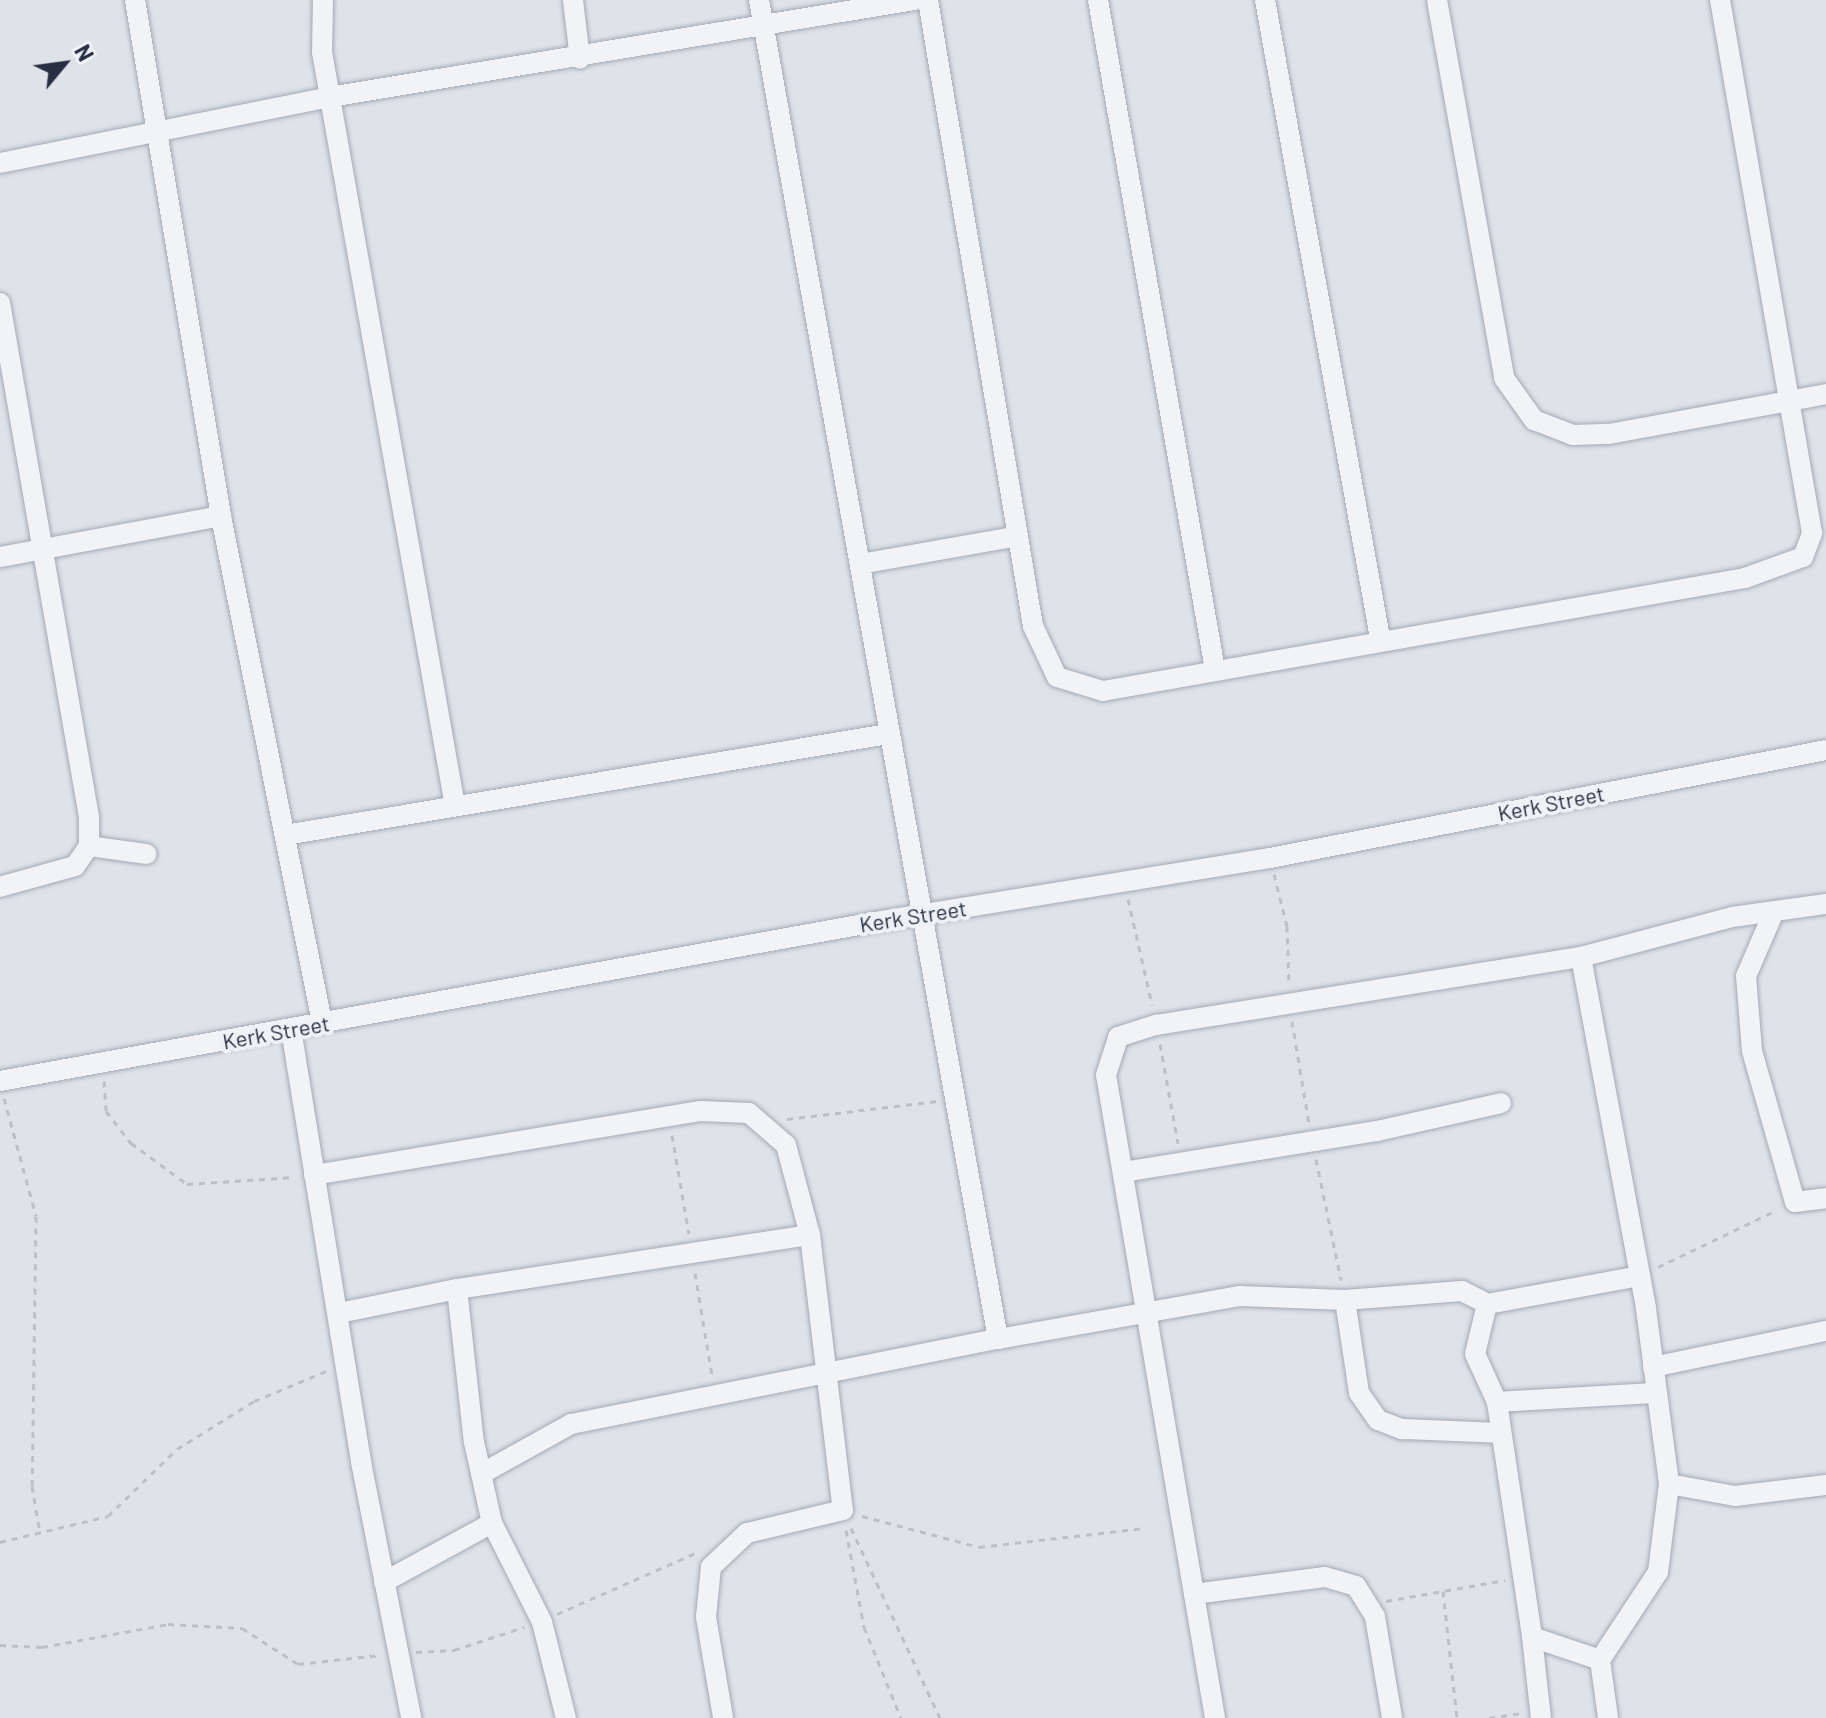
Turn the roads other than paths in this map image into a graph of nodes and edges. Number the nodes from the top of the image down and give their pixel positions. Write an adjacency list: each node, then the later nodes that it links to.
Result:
1 (135, 0): 14 (street)
2 (323, 0): 13 (street)
3 (573, 0): 12 (street)
4 (759, 0): 11 (street)
5 (912, 0): 11 (street)
6 (928, 0): 20 (street)
7 (1098, 0): 25 (street)
8 (1265, 0): 24 (street)
9 (1437, 0): 18 (street)
10 (1720, 0): 18 (street)
11 (763, 25): 12 (street); 23 (street)
12 (580, 59): 13 (street)
13 (330, 97): 14 (street); 28 (street)
14 (159, 127): 15 (street); 19 (street)
15 (0, 163)
16 (0, 303): 21 (street)
17 (1826, 394): 18 (street)
18 (1788, 402): 24 (street)
19 (221, 516): 21 (street); 29 (street)
20 (1018, 536): 23 (street); 25 (street)
21 (45, 546): 22 (street); 30 (street)
22 (0, 557)
23 (860, 564): 26 (street)
24 (1380, 638): 25 (street)
25 (1215, 670)
26 (888, 734): 28 (street); 34 (street)
27 (1826, 750): 34 (street, Kerk Street)
28 (455, 806): 29 (street)
29 (285, 835): 37 (street)
30 (89, 846): 31 (street); 32 (street)
31 (146, 854)
32 (0, 887)
33 (1826, 904): 35 (street)
34 (925, 914): 37 (street, Kerk Street); 52 (street)
35 (1772, 916): 36 (street); 43 (street)
36 (1581, 957): 41 (street); 45 (street)
37 (322, 1023): 38 (street, Kerk Street)
38 (291, 1029): 39 (street, Kerk Street); 42 (street)
39 (2, 1088)
40 (1501, 1103): 41 (street)
41 (1123, 1172): 50 (street)
42 (314, 1175): 44 (street); 49 (street)
43 (1826, 1198)
44 (810, 1235): 46 (street); 54 (street)
45 (1639, 1276): 48 (street); 53 (street)
46 (457, 1289): 49 (street); 58 (street)
47 (1345, 1300): 48 (street); 50 (street); 57 (street)
48 (1487, 1304): 56 (street)
49 (339, 1313): 62 (street)
50 (1149, 1317): 52 (street); 63 (street)
51 (1826, 1331): 53 (street)
52 (998, 1339): 54 (street)
53 (1653, 1367): 55 (street)
54 (828, 1376): 58 (street); 69 (street)
55 (1653, 1393): 56 (street); 59 (street)
56 (1497, 1402): 57 (street)
57 (1501, 1433): 64 (street)
58 (481, 1474): 61 (street)
59 (1669, 1484): 60 (street); 65 (street)
60 (1826, 1485)
61 (492, 1523): 62 (street); 68 (street)
62 (384, 1582): 67 (street)
63 (1194, 1594): 70 (street); 71 (street)
64 (1532, 1637): 65 (street); 66 (street)
65 (1600, 1660): 72 (street)
66 (1541, 1716)
67 (411, 1718)
68 (566, 1718)
69 (723, 1718)
70 (1215, 1718)
71 (1392, 1718)
72 (1608, 1718)

